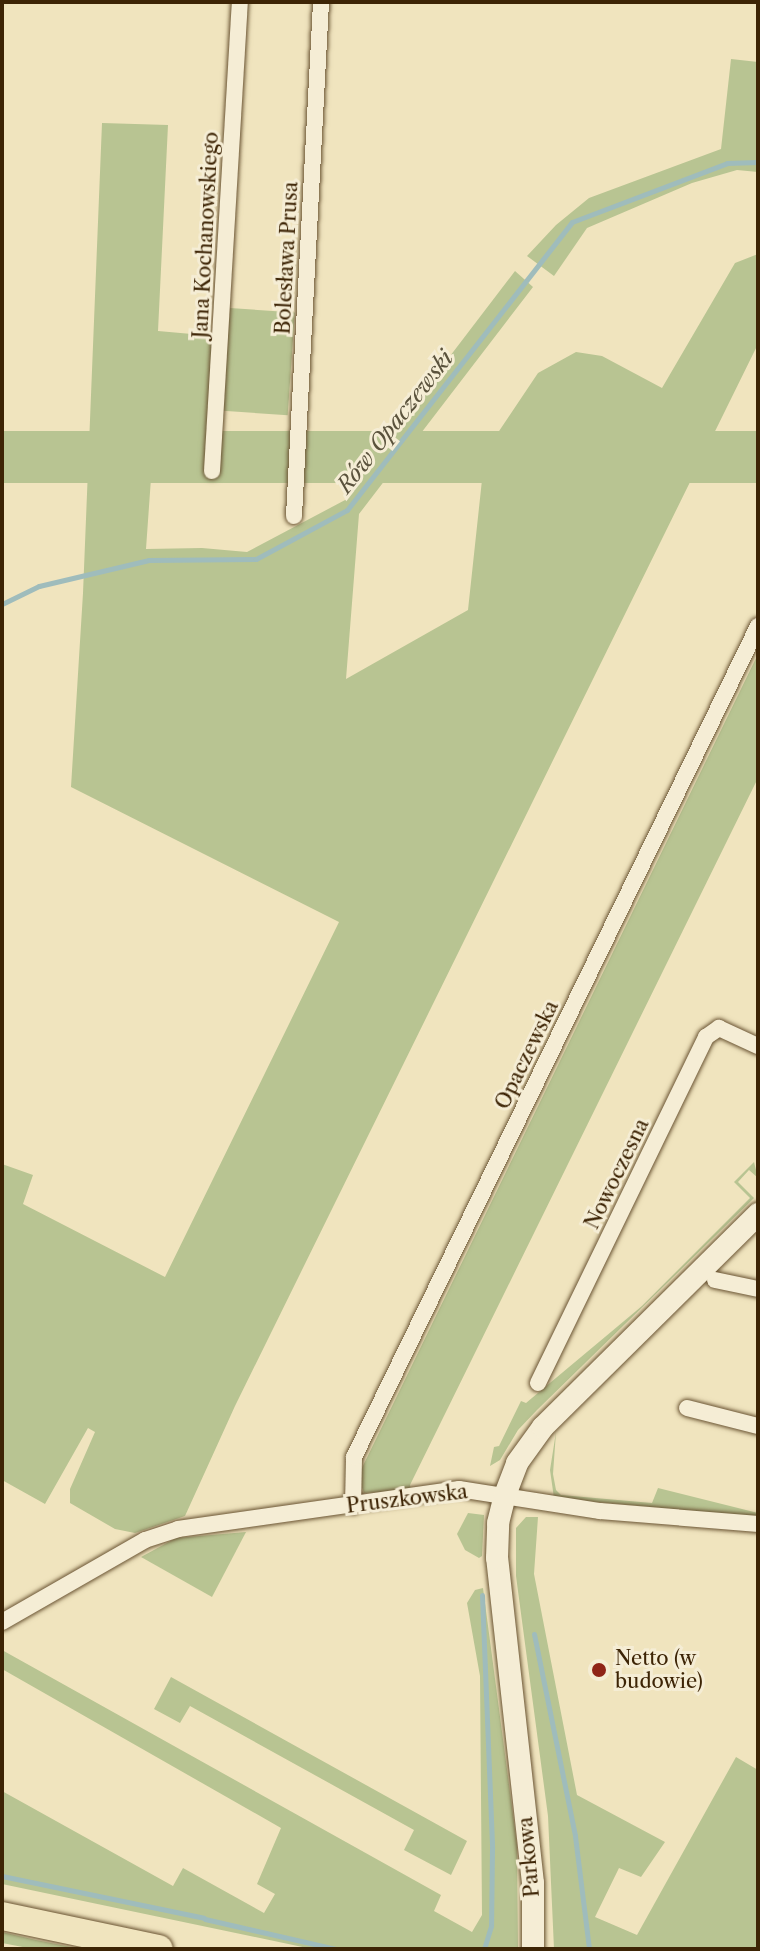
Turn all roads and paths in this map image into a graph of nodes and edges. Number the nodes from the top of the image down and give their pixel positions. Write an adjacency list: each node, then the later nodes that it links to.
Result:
1 (240, 2): 3 (street, Jana Kochanowskiego)
2 (321, 2): 4 (street, Bolesława Prusa)
3 (212, 471)
4 (294, 516)
5 (758, 626): 14 (street, Opaczewska)
6 (758, 1046): 10 (street, Nowoczesna)
7 (758, 1214): 13 (street)
8 (715, 1280): 9 (street)
9 (758, 1289)
10 (538, 1383)
11 (687, 1408): 12 (street)
12 (758, 1426)
13 (505, 1495): 14 (street, Pruszkowska); 15 (street, Pruszkowska); 18 (street, Parkowa)
14 (353, 1506): 16 (street, Pruszkowska)
15 (757, 1524)
16 (2, 1622)
17 (2, 1916): 19 (highway)
18 (533, 1942)
19 (159, 1949)

